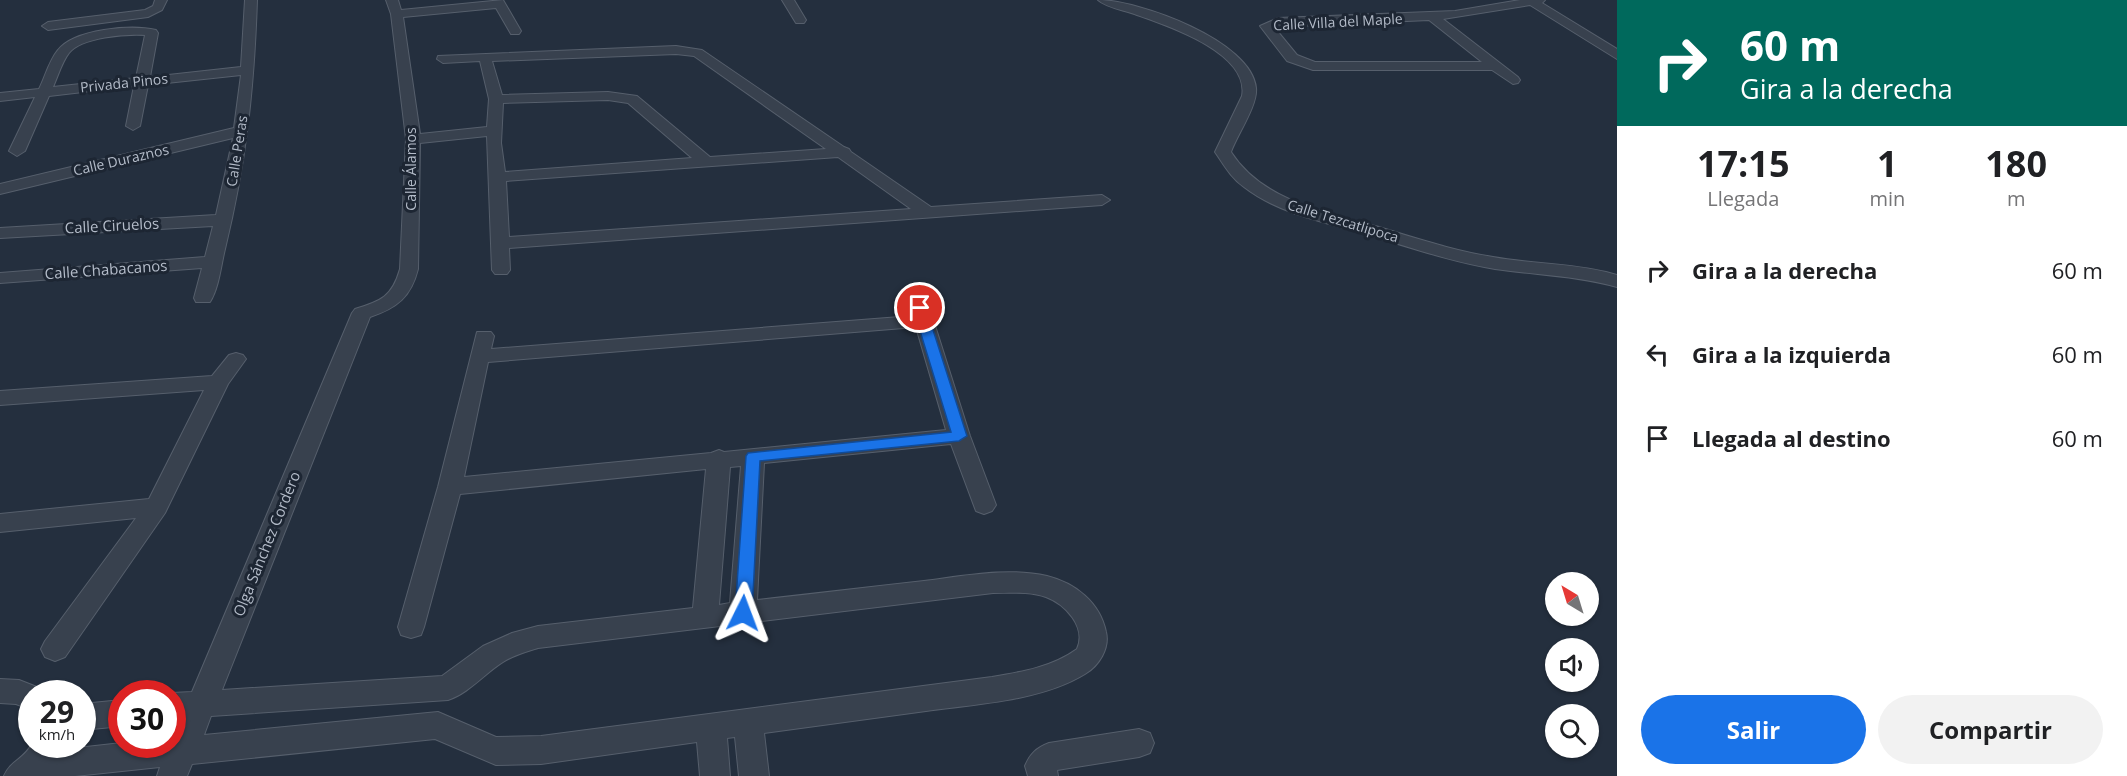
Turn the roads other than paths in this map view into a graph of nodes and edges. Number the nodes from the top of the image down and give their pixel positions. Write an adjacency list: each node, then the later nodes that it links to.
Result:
1 (160, 0): 12 (street)
2 (251, 0): 18 (street, Calle Peras)
3 (788, 0): 11 (street)
4 (1104, 0): 41 (street, Calle Tezcatlipoca)
5 (1480, 0): 9 (street)
6 (1535, 1): 9 (street); 14 (street)
7 (498, 2): 8 (street); 13 (street)
8 (394, 7): 27 (street, Calle Álamos)
9 (1493, 8): 10 (street)
10 (1433, 17): 17 (street); 17 (street, Calle Villa del Maple)
11 (800, 20)
12 (48, 26)
13 (515, 31)
14 (1617, 55)
15 (485, 57): 16 (street); 23 (street); 29 (street)
16 (443, 59)
17 (1496, 66): 19 (street)
18 (248, 70): 20 (street, Privada Pinos); 25 (street, Calle Peras)
19 (1513, 80)
20 (141, 81): 21 (street, Privada Pinos); 21 (street); 24 (street)
21 (42, 92): 22 (street, Privada Pinos); 28 (street)
22 (0, 97)
23 (495, 99): 26 (street); 30 (street)
24 (133, 126)
25 (242, 131): 32 (street, Calle Duraznos); 35 (street, Calle Peras)
26 (494, 137): 27 (street); 31 (street)
27 (413, 145): 44 (street, Calle Álamos)
28 (17, 151)
29 (844, 152): 30 (street); 34 (street)
30 (706, 162): 31 (street)
31 (498, 177): 37 (street)
32 (0, 189)
33 (1102, 200): 34 (street)
34 (930, 214): 37 (street)
35 (225, 220): 36 (street, Calle Ciruelos); 38 (street, Calle Peras)
36 (0, 233)
37 (501, 243): 39 (street)
38 (212, 262): 40 (street, Calle Chabacanos); 43 (street, Calle Peras)
39 (501, 270)
40 (0, 278)
41 (1617, 281)
42 (916, 294): 45 (street)
43 (203, 298)
44 (362, 313): 63 (street, Olga Sánchez Cordero)
45 (923, 321): 49 (street); 52 (street)
46 (236, 359): 47 (street)
47 (218, 382): 48 (street); 54 (street)
48 (0, 398)
49 (959, 436): 50 (street); 53 (street)
50 (753, 456): 51 (street); 56 (street)
51 (719, 458): 52 (street); 57 (street)
52 (450, 487): 58 (street)
53 (984, 505)
54 (157, 507): 55 (street); 59 (street)
55 (0, 523)
56 (743, 613): 57 (street); 65 (street)
57 (705, 616): 60 (street)
58 (411, 627)
59 (55, 649)
60 (448, 688): 63 (street); 66 (street)
61 (0, 691): 62 (street)
62 (18, 692)
63 (201, 703): 64 (street); 70 (street, Olga Sánchez Cordero)
64 (186, 705)
65 (748, 722): 67 (street); 72 (street)
66 (438, 725): 67 (street); 70 (street)
67 (711, 727): 71 (street)
68 (1139, 743): 73 (street)
69 (34, 762): 70 (street)
70 (177, 763)
71 (715, 776)
72 (754, 776)
73 (1043, 776)

